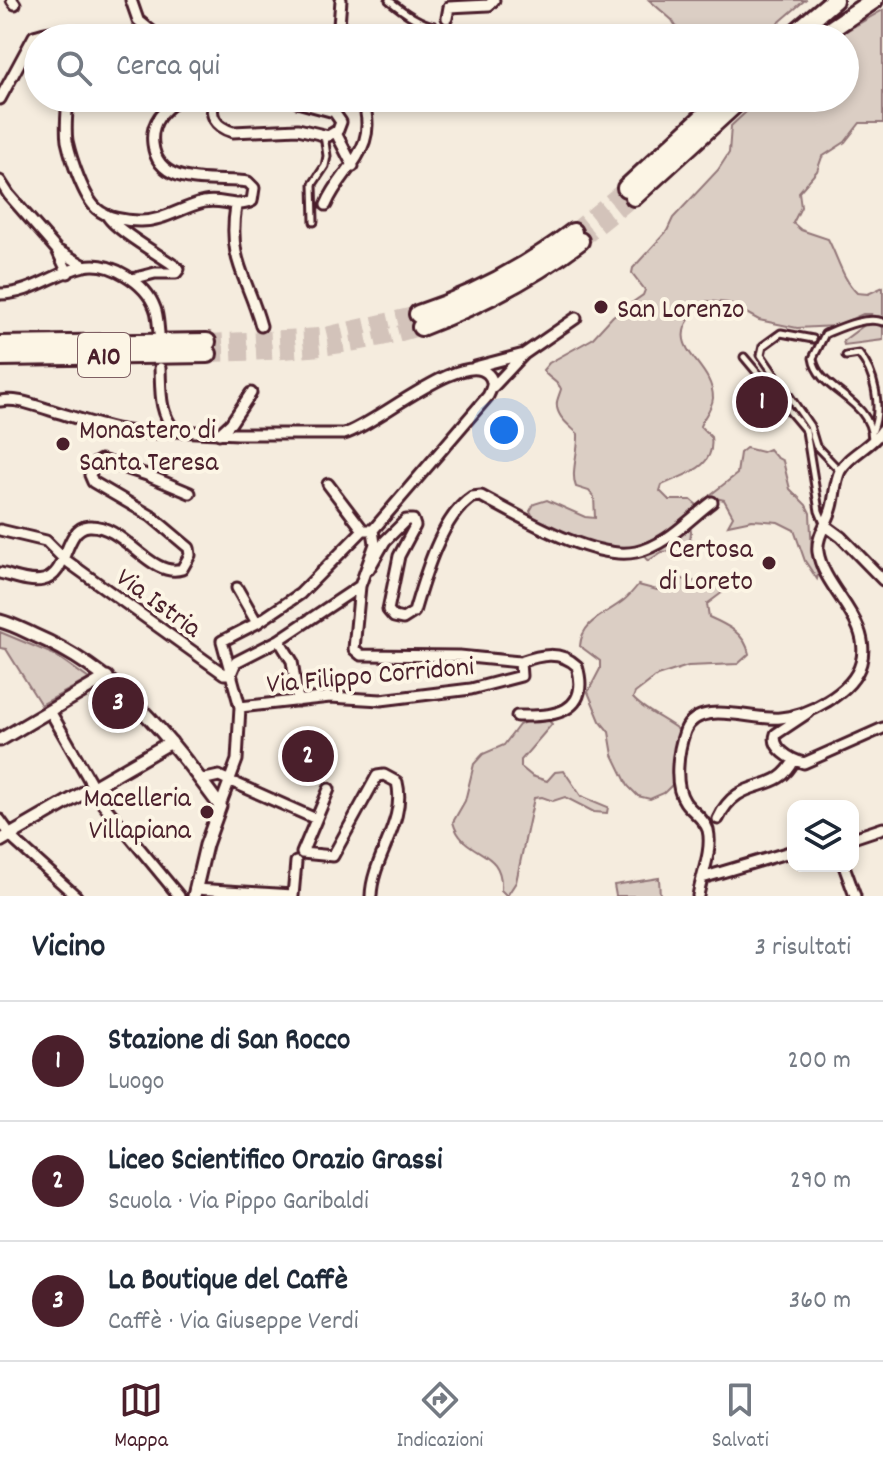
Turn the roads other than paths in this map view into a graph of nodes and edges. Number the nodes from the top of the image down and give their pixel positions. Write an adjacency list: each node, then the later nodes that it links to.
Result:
1 (131, 0): 8 (street)
2 (341, 0): 9 (street)
3 (389, 0): 10 (lane)
4 (494, 0): 7 (street)
5 (834, 0): 11 (highway)
6 (874, 0): 12 (highway)
7 (447, 18)
8 (143, 24)
9 (338, 24)
10 (430, 24)
11 (806, 24)
12 (839, 24)
13 (24, 55): 14 (street)
14 (0, 99)
15 (68, 112): 28 (street)
16 (163, 112): 27 (street)
17 (212, 112): 23 (street)
18 (334, 112): 22 (street)
19 (366, 112): 24 (street)
20 (709, 112): 21 (highway)
21 (725, 112)
22 (336, 133): 23 (street); 24 (street)
23 (323, 135): 29 (lane)
24 (353, 166): 26 (street)
25 (0, 181): 31 (street)
26 (326, 205)
27 (236, 206): 28 (street); 39 (street)
28 (107, 215): 34 (street)
29 (314, 222)
30 (577, 237): 37 (highway)
31 (57, 250): 32 (street); 33 (street)
32 (85, 266): 33 (street); 34 (street)
33 (68, 273): 35 (street)
34 (132, 279): 40 (street)
35 (0, 294)
36 (576, 318): 43 (street)
37 (419, 320)
38 (883, 322): 55 (lane)
39 (261, 326)
40 (159, 333)
41 (813, 339): 56 (lane)
42 (0, 345): 45 (highway, A10)
43 (524, 354): 47 (street); 49 (street)
44 (846, 356): 55 (lane)
45 (0, 357)
46 (744, 357): 60 (lane)
47 (475, 367): 49 (street); 54 (street)
48 (160, 368): 53 (street)
49 (493, 387): 62 (street)
50 (251, 393): 54 (street)
51 (0, 401): 53 (street)
52 (883, 429): 55 (street)
53 (175, 431): 54 (street)
54 (219, 434)
55 (872, 439): 56 (street)
56 (840, 471): 60 (street)
57 (328, 484): 62 (street)
58 (190, 493): 63 (street)
59 (712, 502): 65 (street)
60 (826, 526): 66 (street); 77 (street)
61 (0, 530): 63 (street, Via Istria)
62 (368, 530): 65 (street); 70 (street)
63 (64, 559): 64 (street); 73 (street, Via Istria)
64 (0, 573)
65 (364, 574): 67 (street)
66 (883, 580)
67 (360, 586): 71 (street); 72 (street)
68 (237, 588): 70 (street)
69 (0, 621): 74 (street)
70 (257, 623): 73 (street)
71 (279, 640): 73 (street); 75 (street)
72 (520, 662): 75 (street, Via Filippo Corridoni); 79 (street)
73 (231, 674): 76 (street)
74 (107, 677): 78 (street); 82 (street)
75 (298, 701): 76 (street, Via Filippo Corridoni)
76 (240, 707): 85 (street)
77 (815, 708): 83 (street); 98 (street)
78 (50, 711): 81 (street); 86 (street)
79 (517, 716)
80 (883, 728): 83 (street)
81 (0, 740)
82 (171, 742): 84 (street); 86 (street)
83 (794, 760): 90 (street)
84 (201, 780): 85 (street); 88 (street)
85 (230, 780): 88 (street); 89 (street)
86 (92, 787): 94 (street); 102 (street)
87 (329, 789): 89 (street)
88 (220, 806): 99 (street)
89 (316, 819): 103 (street)
90 (718, 819)
91 (0, 820): 94 (street)
92 (883, 828): 93 (street)
93 (859, 836)
94 (5, 838): 101 (street)
95 (787, 853): 98 (street)
96 (296, 862): 100 (street)
97 (846, 872): 105 (street)
98 (702, 878): 104 (street)
99 (195, 893): 100 (street)
100 (293, 895)
101 (76, 896)
102 (179, 896)
103 (371, 896)
104 (698, 896)
105 (855, 896)

